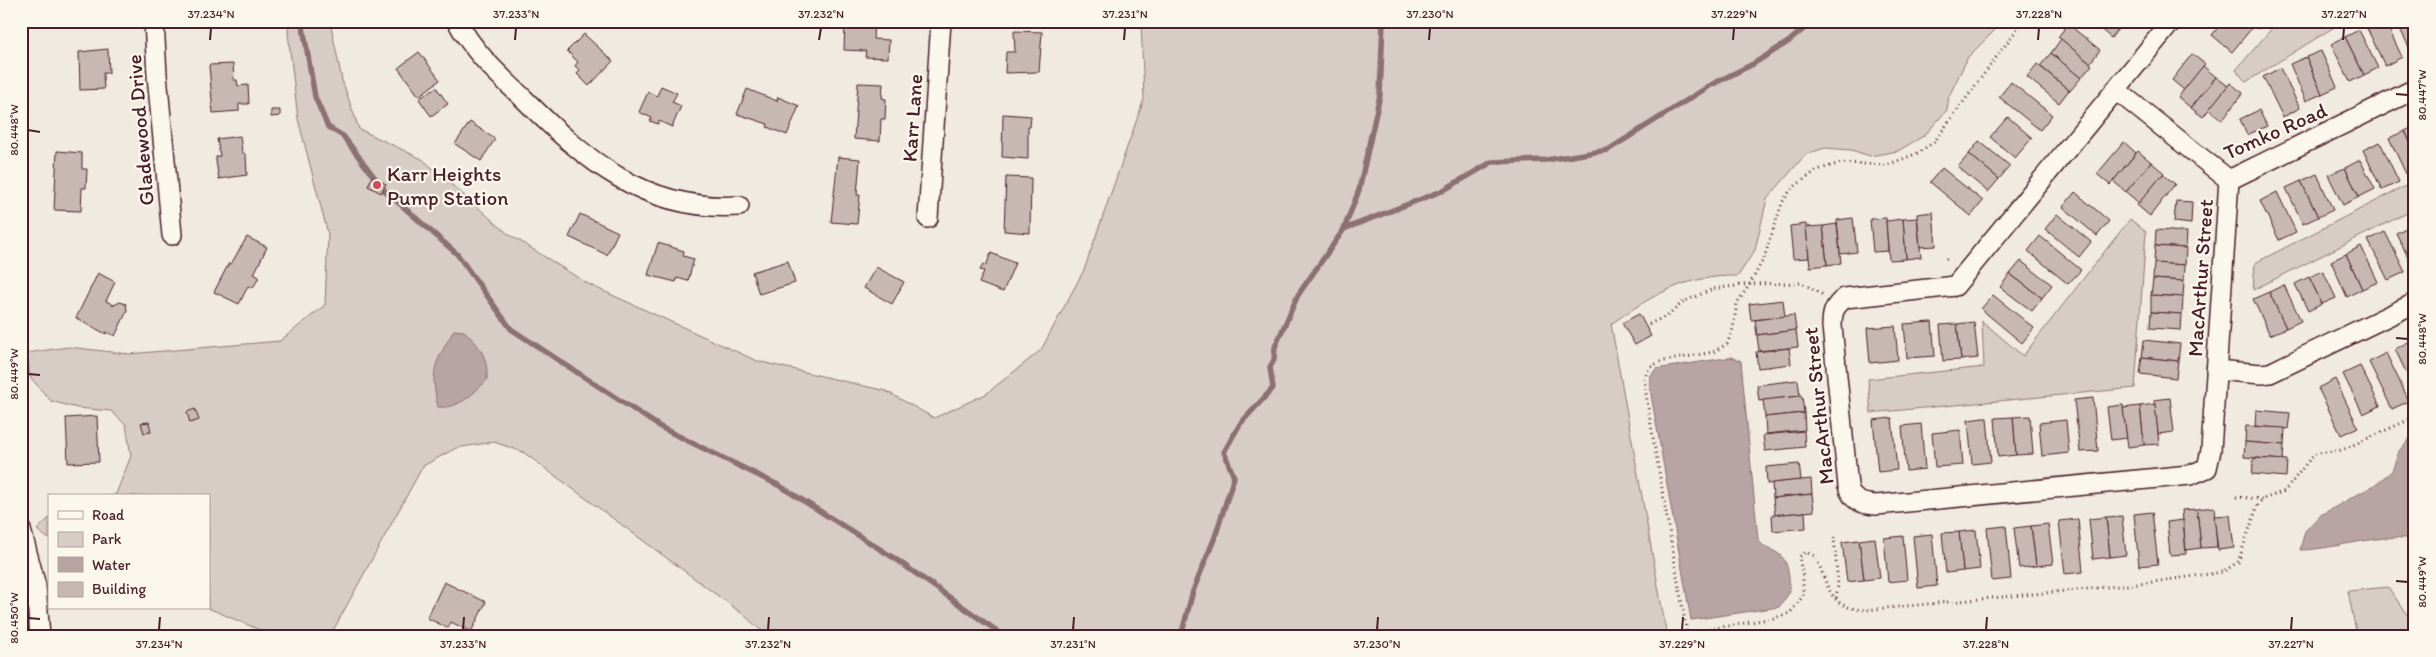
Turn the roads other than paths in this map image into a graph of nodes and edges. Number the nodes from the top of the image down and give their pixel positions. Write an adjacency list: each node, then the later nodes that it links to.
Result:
1 (154, 21): 10 (street, Gladewood Drive)
2 (457, 21): 8 (street)
3 (941, 21): 9 (street, Karr Lane)
4 (2172, 21): 6 (street, MacArthur Street)
5 (2415, 89): 7 (street, Tomko Road)
6 (2116, 90): 7 (street, Tomko Road); 12 (street, MacArthur Street)
7 (2229, 180): 12 (street, MacArthur Street)
8 (739, 206)
9 (928, 218)
10 (172, 235)
11 (2415, 303): 12 (street)
12 (2216, 370)
13 (21, 530): 14 (street)
14 (40, 636)

